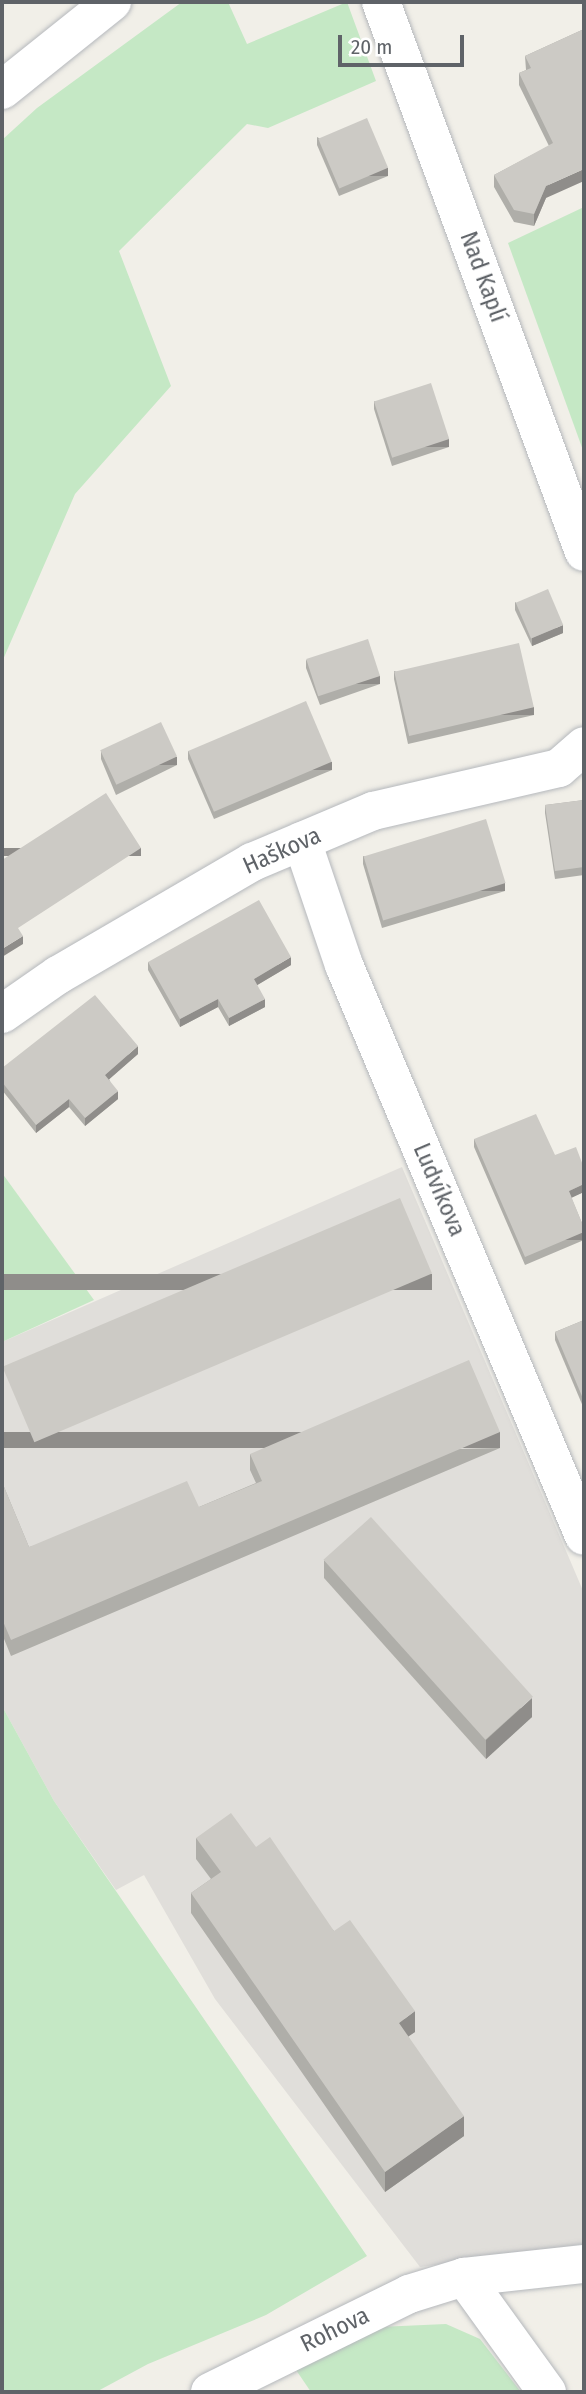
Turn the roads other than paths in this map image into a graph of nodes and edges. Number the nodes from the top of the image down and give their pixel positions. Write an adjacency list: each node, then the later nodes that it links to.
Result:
1 (112, 2): 3 (street)
2 (381, 2): 4 (street, Nad Kaplí)
3 (2, 90)
4 (584, 552)
5 (584, 746): 6 (street, Haškova)
6 (302, 841): 7 (street, Haškova); 8 (street, Ludvíkova)
7 (2, 1014)
8 (584, 1536)
9 (584, 2264): 10 (street)
10 (464, 2277): 11 (street, Rohova); 12 (street)
11 (211, 2392)
12 (547, 2392)

